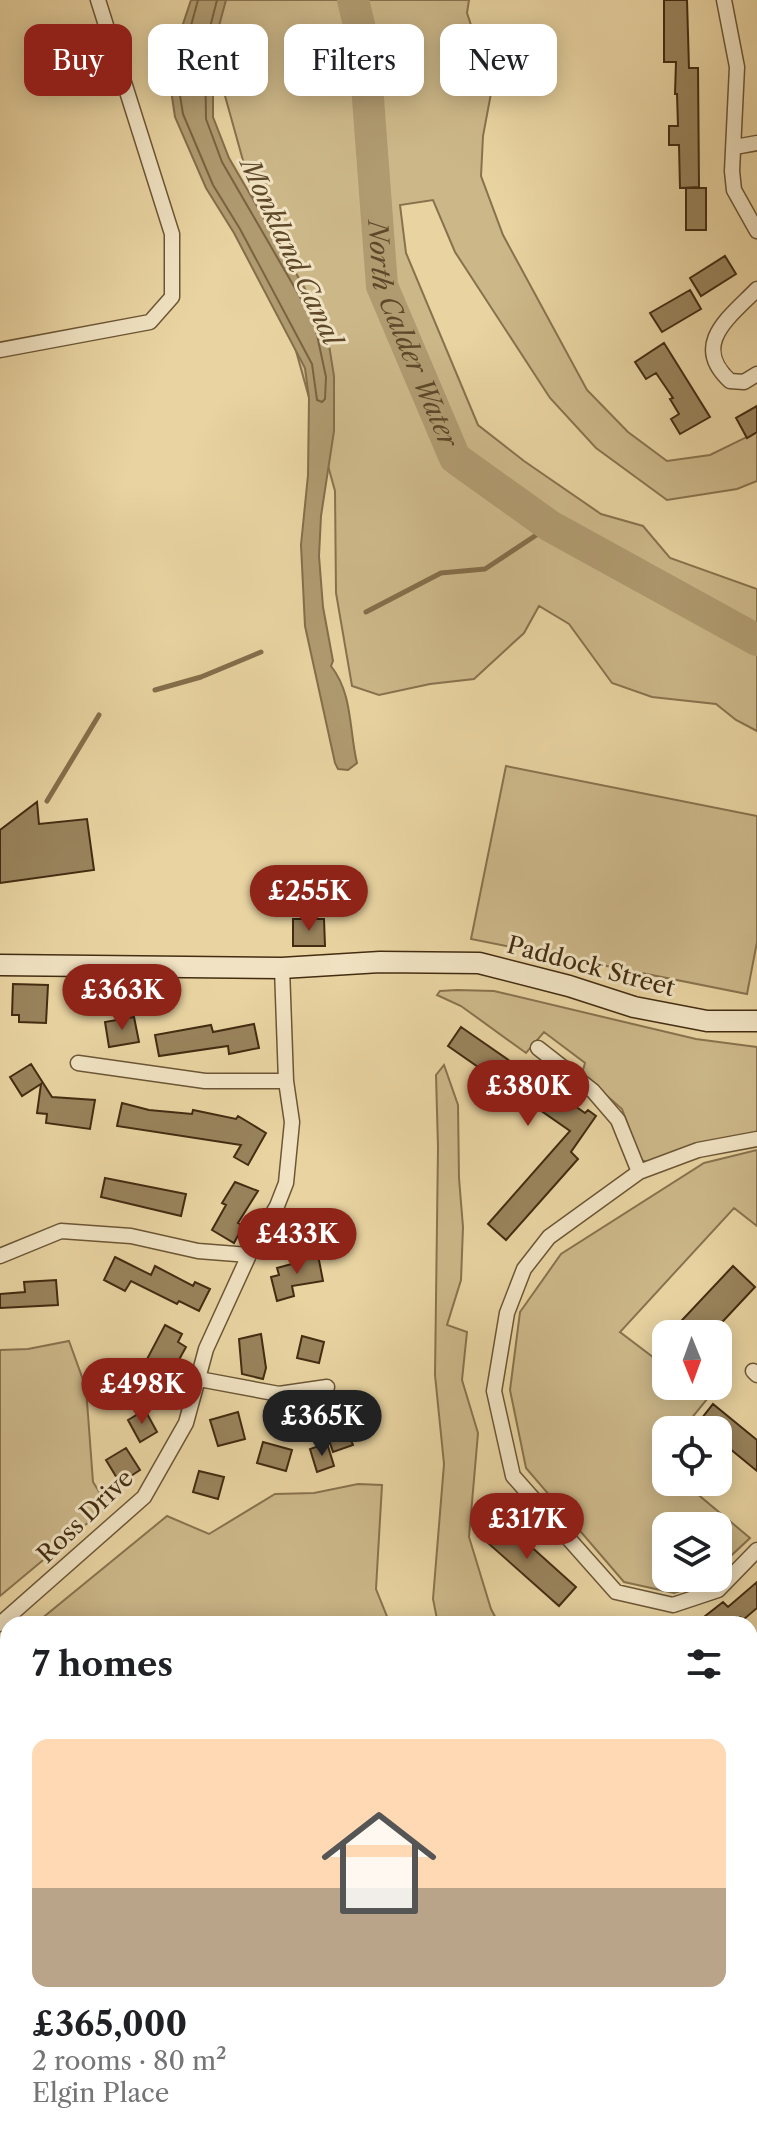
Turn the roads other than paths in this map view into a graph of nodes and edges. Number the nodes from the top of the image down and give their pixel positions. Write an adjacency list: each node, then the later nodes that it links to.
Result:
1 (98, 0): 7 (street)
2 (724, 0): 4 (street)
3 (757, 143): 4 (street)
4 (735, 147): 5 (street)
5 (757, 231)
6 (757, 289): 8 (street)
7 (0, 350)
8 (757, 374)
9 (0, 965): 10 (street, Paddock Street)
10 (282, 968): 11 (street, Paddock Street); 14 (street, Ross Drive)
11 (757, 1021)
12 (538, 1048): 16 (street)
13 (78, 1063): 14 (street)
14 (286, 1081): 17 (street, Ross Drive)
15 (757, 1139): 16 (street)
16 (639, 1172): 21 (street)
17 (249, 1255): 18 (street); 19 (street, Ross Drive)
18 (0, 1256)
19 (199, 1379): 20 (street); 22 (street, Ross Drive)
20 (327, 1387)
21 (757, 1550)
22 (9, 1616)

